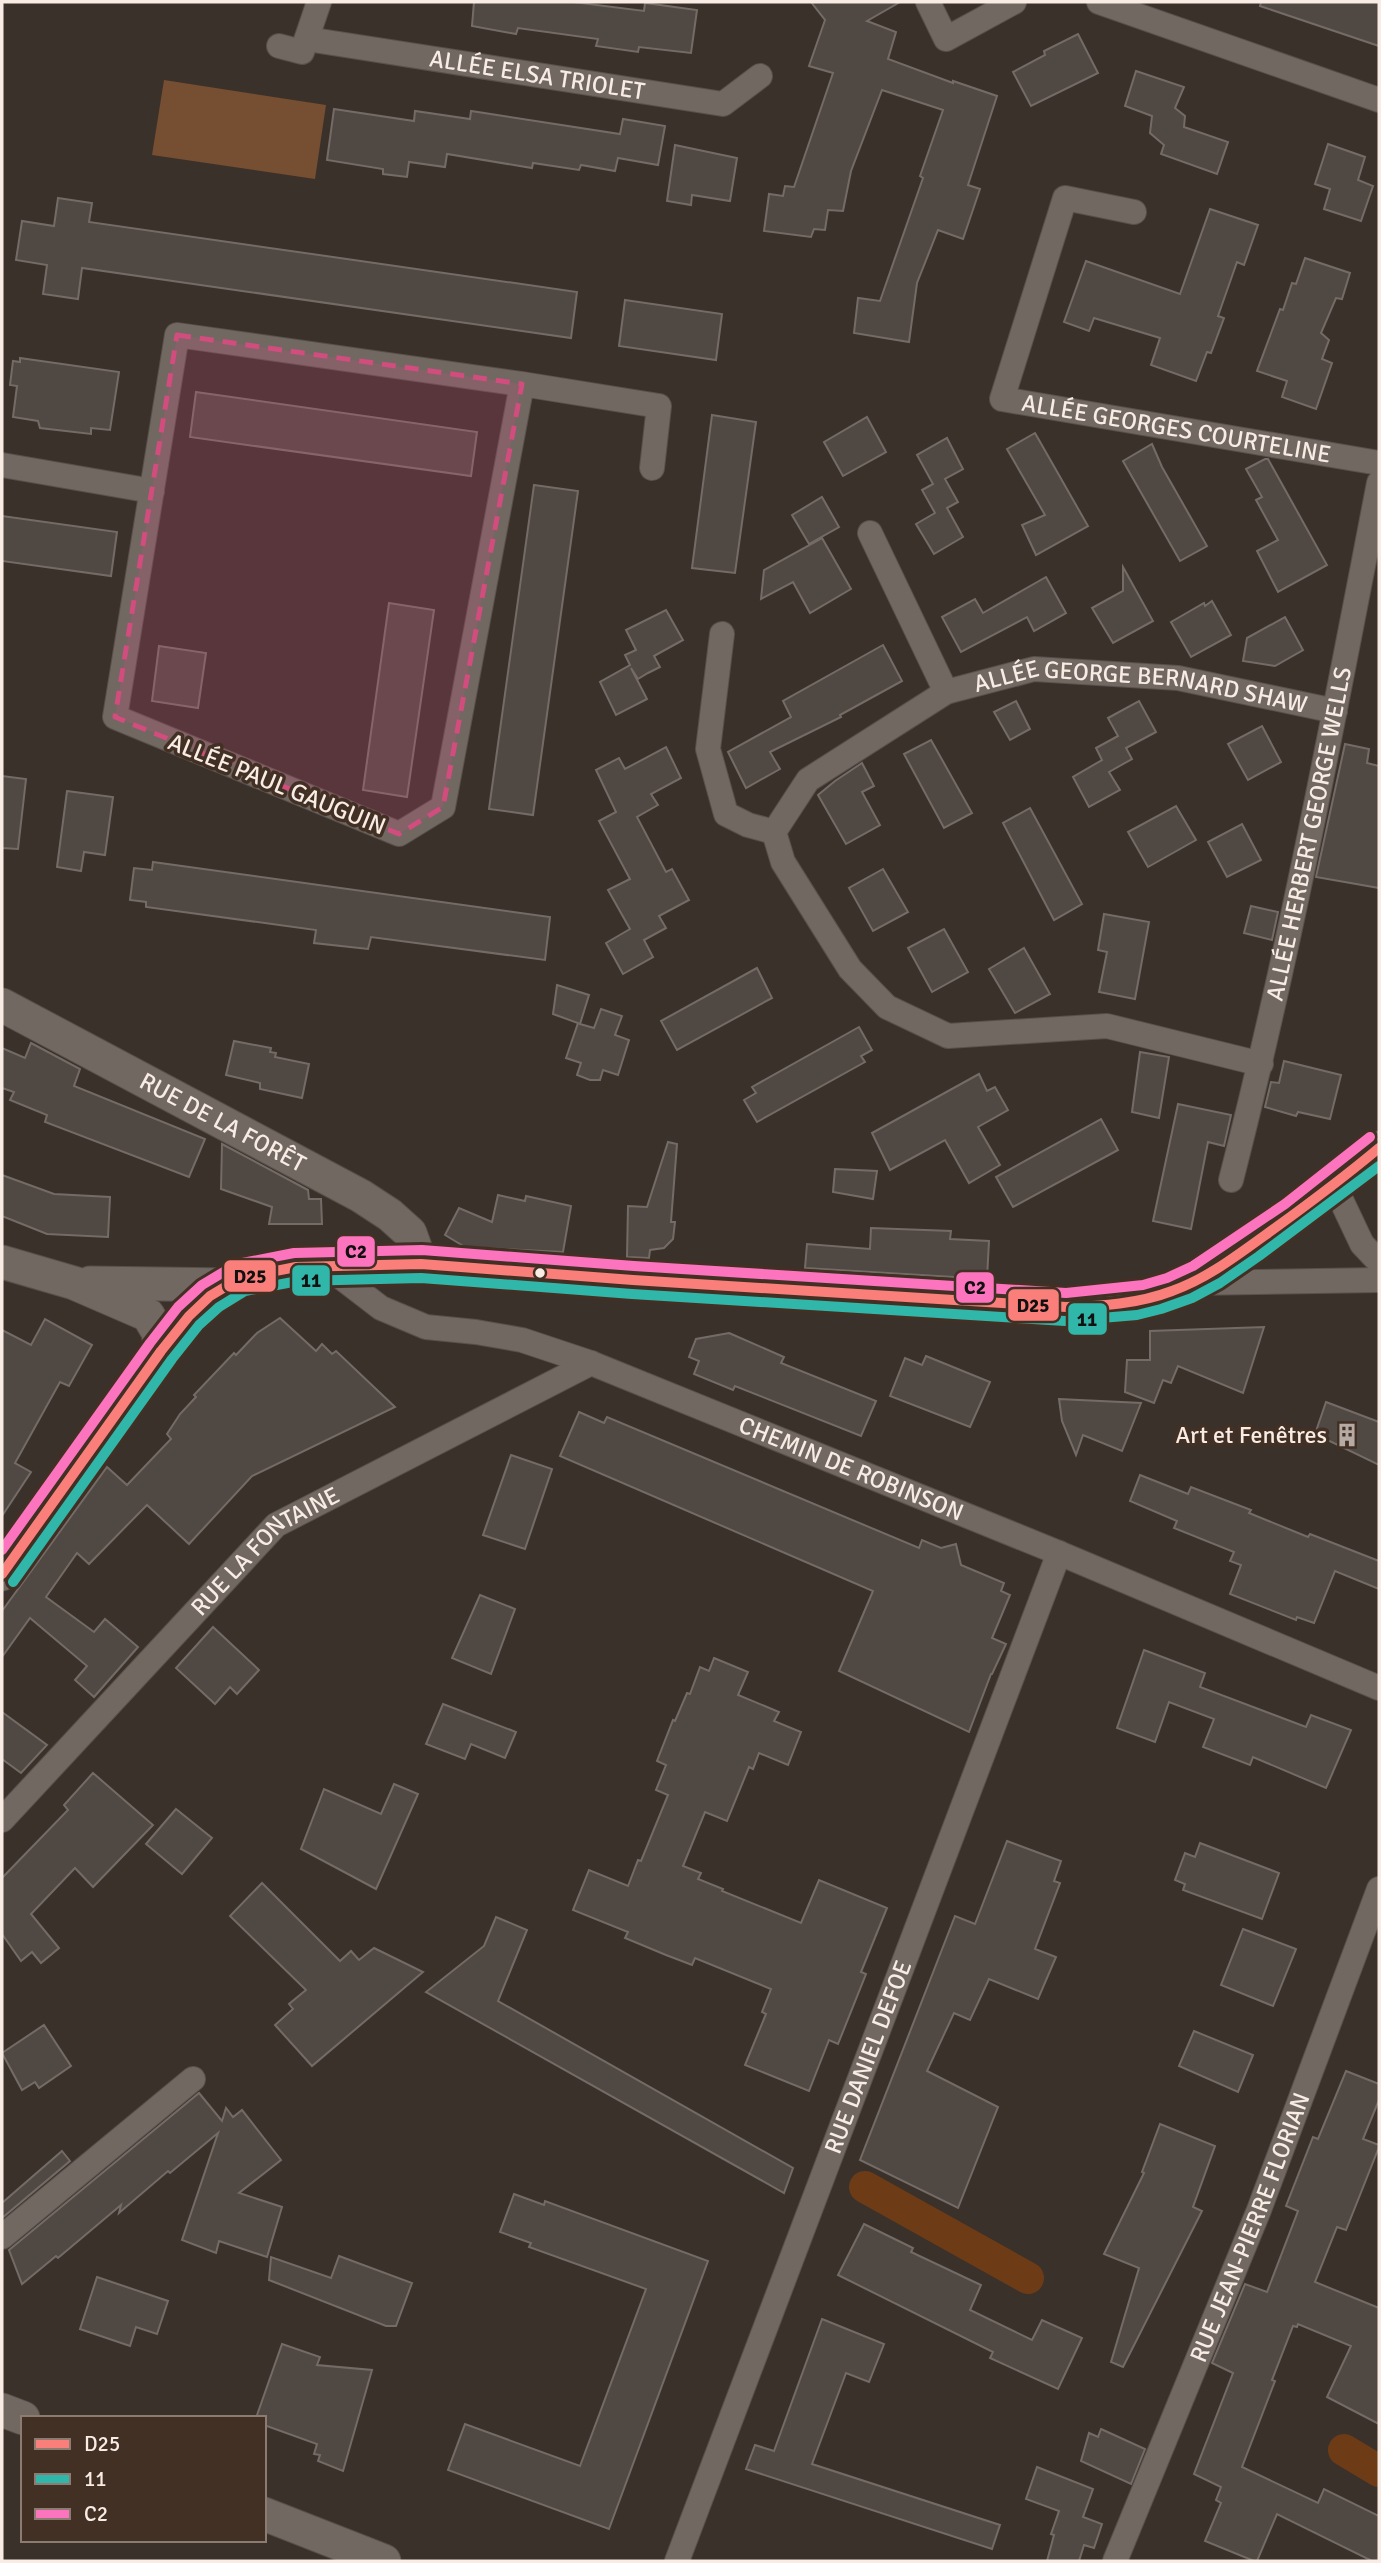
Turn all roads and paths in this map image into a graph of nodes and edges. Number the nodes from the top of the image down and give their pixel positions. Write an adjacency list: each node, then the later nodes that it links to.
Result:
1 (319, 2): 5 (street)
2 (928, 2): 3 (street)
3 (1014, 2)
4 (1099, 2): 8 (street)
5 (307, 39): 6 (street); 7 (street, ALLÉE ELSA TRIOLET)
6 (279, 46)
7 (760, 76)
8 (1379, 100)
9 (1134, 212): 11 (street, ALLÉE GEORGES COURTELINE)
10 (522, 384): 13 (street, ALLÉE PAUL GAUGUIN); 15 (street, ALLÉE PAUL GAUGUIN); 15 (street, ALLÉE PAUL GAUGUIN)
11 (1379, 463)
12 (2, 465): 15 (street)
13 (652, 468)
14 (1379, 483): 19 (street, ALLÉE HERBERT GEORGE WELLS)
15 (152, 491)
16 (870, 533): 18 (street, ALLÉE GEORGE BERNARD SHAW)
17 (722, 634): 20 (street)
18 (946, 692): 19 (street, ALLÉE GEORGE BERNARD SHAW); 20 (street, ALLÉE GEORGE BERNARD SHAW)
19 (1335, 711): 22 (street, ALLÉE HERBERT GEORGE WELLS)
20 (774, 832): 22 (street)
21 (2, 1005): 28 (main road, RUE DE LA FORÊT)
22 (1261, 1064): 24 (street, ALLÉE HERBERT GEORGE WELLS)
23 (1379, 1148): 25 (main road)
24 (1231, 1180)
25 (1335, 1187): 27 (street); 32 (main road)
26 (2, 1262): 31 (main road)
27 (1379, 1262)
28 (421, 1264): 29 (main road); 32 (main road)
29 (325, 1265): 33 (main road); 35 (street, CHEMIN DE ROBINSON)
30 (1379, 1280): 32 (street)
31 (74, 1283): 33 (main road); 34 (main road)
32 (1192, 1283)
33 (229, 1285): 34 (main road)
34 (161, 1351): 37 (main road)
35 (591, 1363): 36 (street, CHEMIN DE ROBINSON); 39 (street, RUE LA FONTAINE)
36 (1059, 1553): 38 (street, CHEMIN DE ROBINSON); 47 (street, RUE DANIEL DEFOE)
37 (2, 1574)
38 (1379, 1688)
39 (2, 1820)
40 (1379, 1889): 48 (street, RUE JEAN-PIERRE FLORIAN)
41 (193, 2079): 42 (street)
42 (2, 2237)
43 (2, 2410): 44 (main road)
44 (21, 2417)
45 (266, 2515): 46 (main road)
46 (384, 2561)
47 (677, 2561)
48 (1115, 2561)

